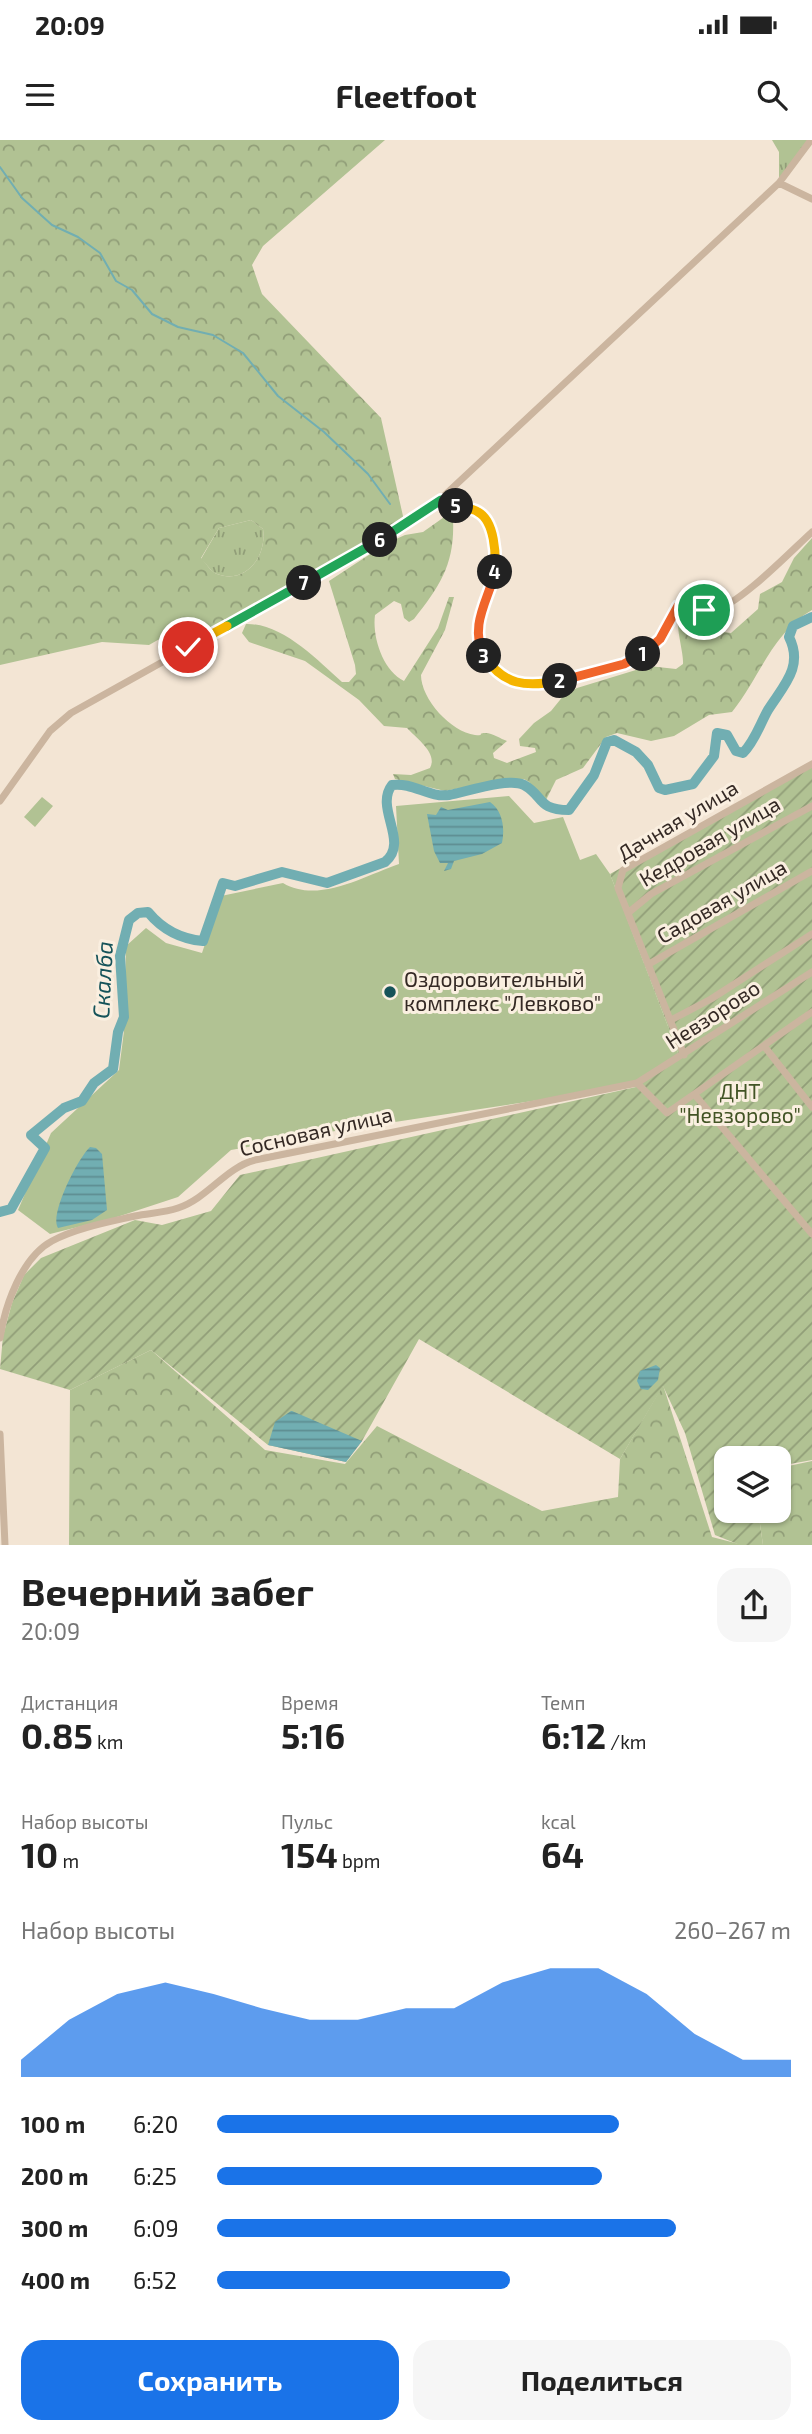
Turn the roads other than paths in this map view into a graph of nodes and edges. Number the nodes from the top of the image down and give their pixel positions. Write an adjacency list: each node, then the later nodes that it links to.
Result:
1 (811, 140): 2 (street)
2 (779, 183): 3 (street); 4 (street)
3 (812, 199)
4 (441, 500): 5 (street); 7 (street)
5 (812, 532)
6 (812, 764): 10 (street, Дачная улица)
7 (0, 801)
8 (812, 806): 10 (street, Кедровая улица)
9 (812, 871): 12 (street, Садовая улица)
10 (628, 913): 12 (street, Дачная улица)
11 (812, 934): 15 (street)
12 (649, 964): 15 (street, Дачная улица)
13 (812, 972): 17 (street, Невзорово)
14 (812, 1012): 16 (street)
15 (671, 1020): 17 (street, Дачная улица)
16 (764, 1046): 19 (street); 20 (street)
17 (684, 1055): 18 (street, Невзорово)
18 (634, 1084): 19 (street); 22 (street, Сосновая улица)
19 (695, 1095): 21 (street)
20 (812, 1107)
21 (812, 1234)
22 (0, 1338)
23 (0, 1434): 24 (street)
24 (5, 1545)

